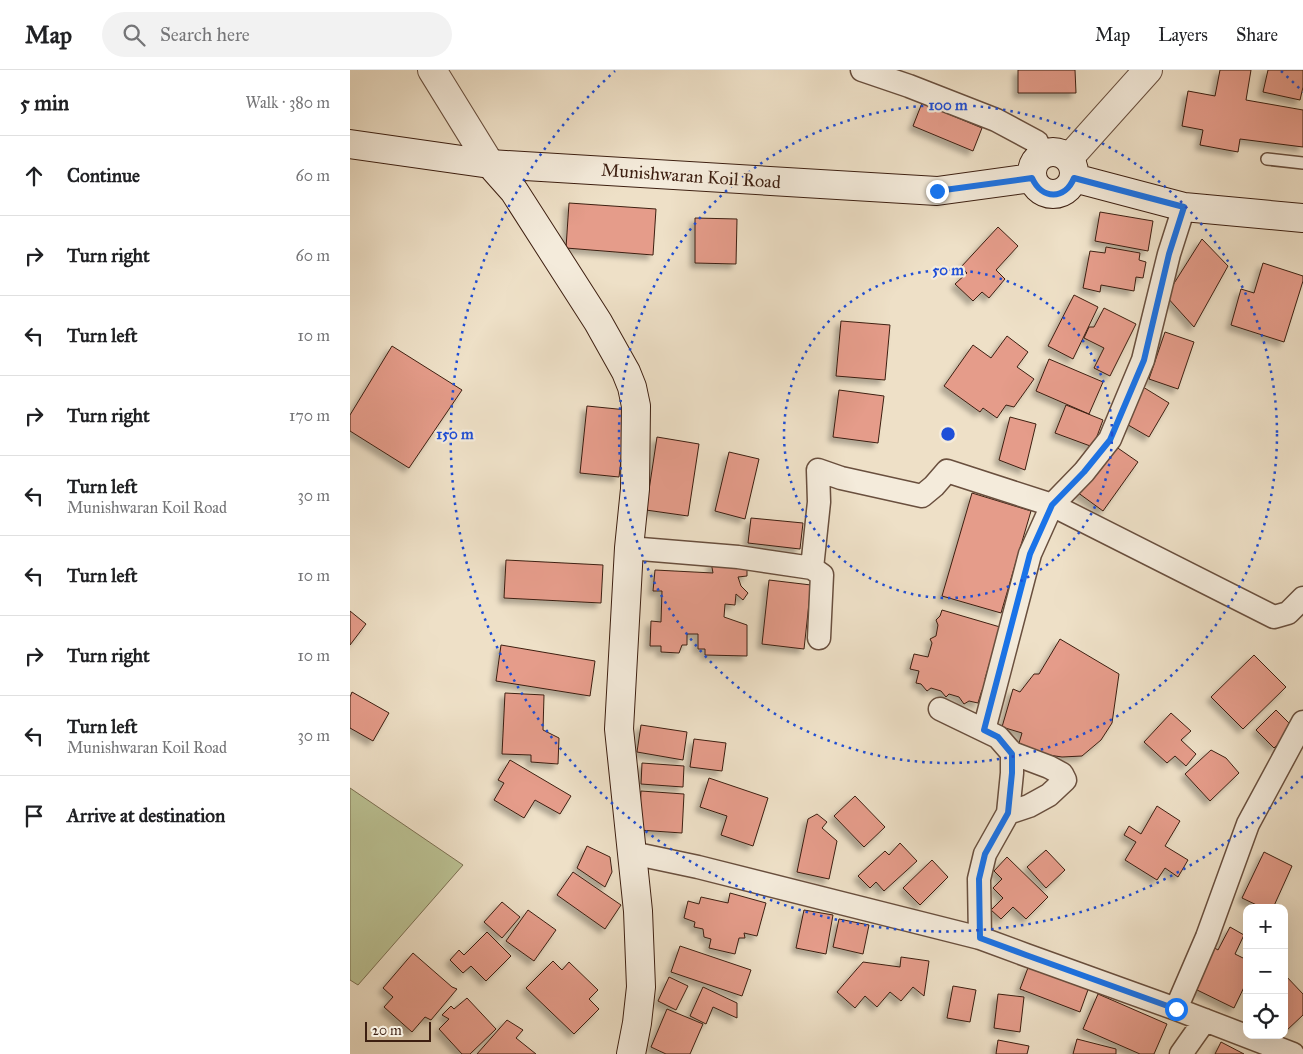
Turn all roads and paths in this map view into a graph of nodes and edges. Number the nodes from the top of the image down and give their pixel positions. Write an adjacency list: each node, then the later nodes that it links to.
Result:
1 (432, 70): 7 (main road)
2 (862, 70): 8 (street)
3 (1148, 70): 8 (main road)
4 (350, 144): 7 (main road, Munishwaran Koil Road)
5 (1267, 160): 6 (lane)
6 (1303, 163)
7 (490, 164): 8 (main road, Munishwaran Koil Road); 12 (main road)
8 (1054, 167): 9 (main road, Munishwaran Koil Road)
9 (1184, 207): 10 (main road, Munishwaran Koil Road); 11 (street)
10 (1303, 218)
11 (1052, 505): 13 (street); 14 (street); 18 (street)
12 (629, 548): 13 (street); 21 (main road)
13 (812, 568): 15 (street)
14 (1303, 598)
15 (819, 638)
16 (940, 709): 18 (street)
17 (1303, 722): 23 (street)
18 (984, 730): 19 (street)
19 (1012, 754): 20 (street); 20 (street)
20 (1008, 813): 22 (street)
21 (632, 853): 22 (street); 25 (main road)
22 (980, 938): 23 (street)
23 (1176, 1009): 24 (street)
24 (1205, 1020): 26 (street); 27 (street)
25 (631, 1054)
26 (1181, 1054)
27 (1293, 1054)

